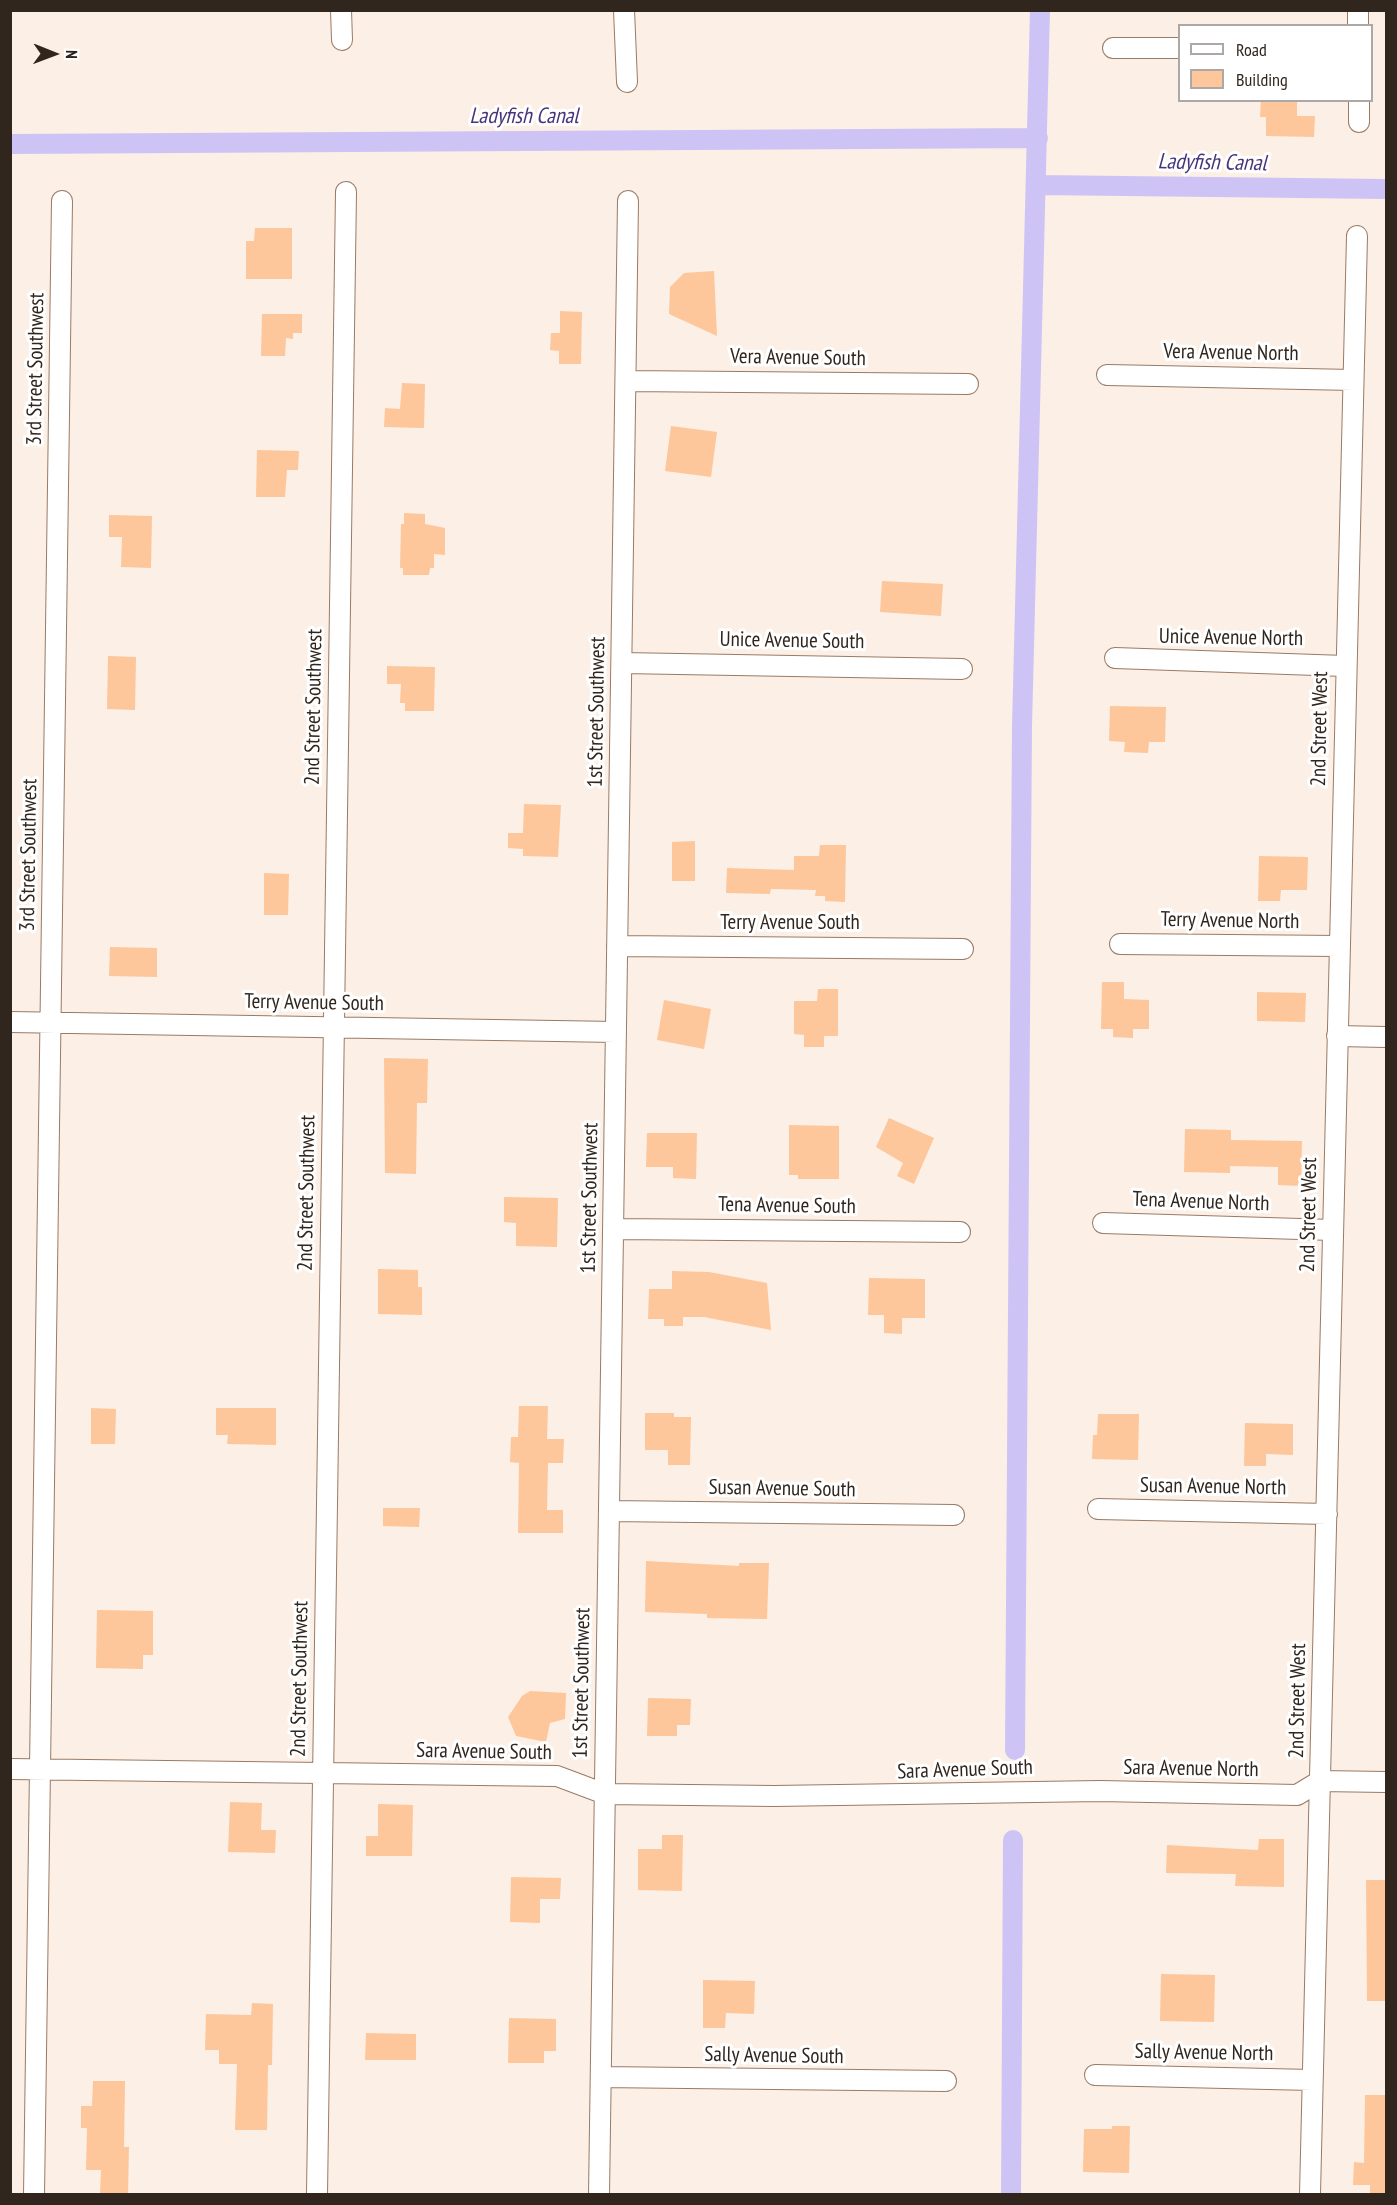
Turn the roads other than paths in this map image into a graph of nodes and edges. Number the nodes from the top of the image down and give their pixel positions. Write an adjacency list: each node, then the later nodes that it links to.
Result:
1 (341, 10): 3 (street)
2 (624, 10): 6 (street)
3 (342, 40)
4 (1113, 48): 5 (street)
5 (1178, 48)
6 (627, 82)
7 (1359, 102): 8 (street)
8 (1359, 122)
9 (346, 192): 27 (street, 2nd Street Southwest)
10 (62, 201): 26 (street, 3rd Street Southwest)
11 (628, 201): 15 (street, 1st Street Southwest)
12 (1357, 236): 14 (street, 2nd Street West)
13 (1107, 375): 14 (street, Vera Avenue North)
14 (1353, 380): 19 (street, 2nd Street West)
15 (626, 381): 16 (street, Vera Avenue South); 18 (street, 1st Street Southwest)
16 (968, 384)
17 (1115, 658): 19 (street, Unice Avenue North)
18 (622, 663): 20 (street, Unice Avenue South); 22 (street, 1st Street Southwest)
19 (1346, 666): 23 (street, 2nd Street West)
20 (962, 669)
21 (1120, 944): 23 (street, Terry Avenue North)
22 (617, 946): 24 (street, Terry Avenue South); 28 (street, 1st Street Southwest)
23 (1339, 946): 29 (street, 2nd Street West)
24 (963, 949)
25 (10, 1022): 26 (street, Terry Avenue South)
26 (51, 1023): 27 (street, Terry Avenue South); 40 (street, 3rd Street Southwest)
27 (333, 1027): 28 (street, Terry Avenue South); 41 (street, 2nd Street Southwest)
28 (616, 1032): 32 (street, 1st Street Southwest)
29 (1337, 1036): 30 (street); 33 (street, 2nd Street West)
30 (1386, 1037)
31 (1103, 1222): 33 (street, Tena Avenue North)
32 (614, 1229): 34 (street, Tena Avenue South); 36 (street, 1st Street Southwest)
33 (1333, 1230): 37 (street, 2nd Street West)
34 (960, 1232)
35 (1098, 1509): 37 (street, Susan Avenue North)
36 (609, 1511): 38 (street, Susan Avenue South); 45 (street, 1st Street Southwest)
37 (1327, 1514): 42 (street, 2nd Street West)
38 (954, 1515)
39 (10, 1769): 40 (street, Sara Avenue South)
40 (40, 1769): 41 (street, Sara Avenue South); 50 (street, 3rd Street Southwest)
41 (323, 1773): 45 (street, Sara Avenue South); 51 (street, 2nd Street Southwest)
42 (1320, 1781): 43 (street); 44 (street, Sara Avenue North); 48 (street, 2nd Street West)
43 (1386, 1782)
44 (1061, 1791): 45 (street, Sara Avenue South)
45 (605, 1794): 47 (street, 1st Street Southwest)
46 (1095, 2075): 48 (street, Sally Avenue North)
47 (602, 2077): 49 (street, Sally Avenue South); 52 (street, 1st Street Southwest)
48 (1312, 2080): 53 (street, 2nd Street West)
49 (946, 2081)
50 (34, 2194)
51 (317, 2194)
52 (599, 2194)
53 (1310, 2194)

